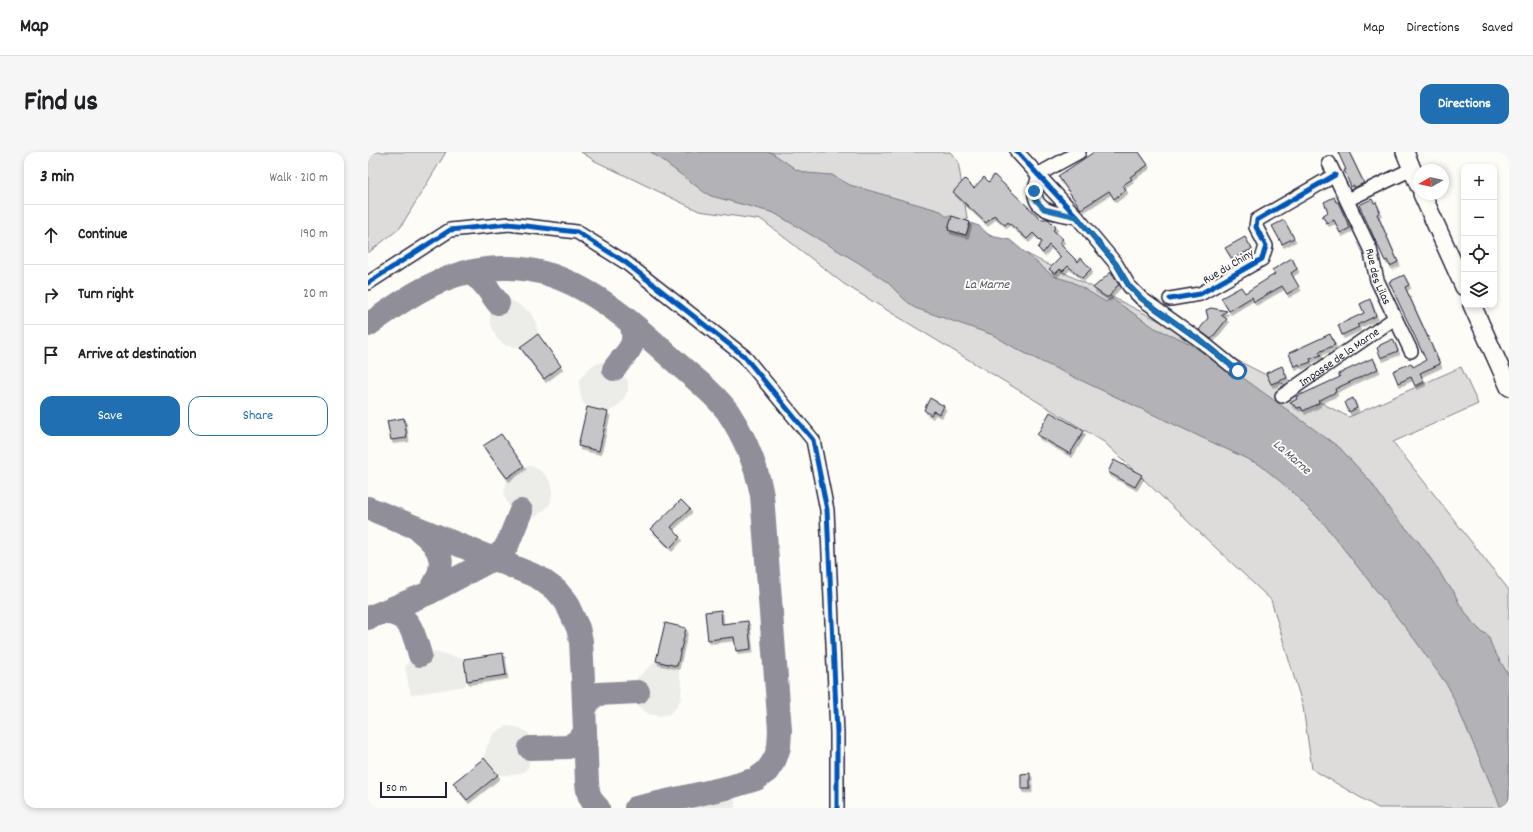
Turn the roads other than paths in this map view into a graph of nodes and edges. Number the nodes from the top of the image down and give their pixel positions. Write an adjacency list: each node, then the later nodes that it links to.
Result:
1 (1017, 152): 6 (street)
2 (1079, 152): 6 (street)
3 (1405, 152): 5 (main road)
4 (1329, 163): 7 (street, Rue des Lilas)
5 (1412, 169): 8 (street)
6 (1039, 174): 10 (street); 10 (street)
7 (1336, 175): 8 (street, Rue des Lilas); 13 (street, Rue du Chiny)
8 (1347, 200): 15 (street, Rue des Lilas)
9 (1425, 200): 11 (main road)
10 (1077, 217): 17 (street)
11 (1461, 280)
12 (368, 283): 20 (street)
13 (1170, 299)
14 (1473, 308): 18 (main road)
15 (1395, 318): 16 (street, Rue des Lilas); 19 (street, Impasse de la Marne)
16 (1411, 351)
17 (1238, 371)
18 (1509, 387)
19 (1282, 396)
20 (837, 808)

